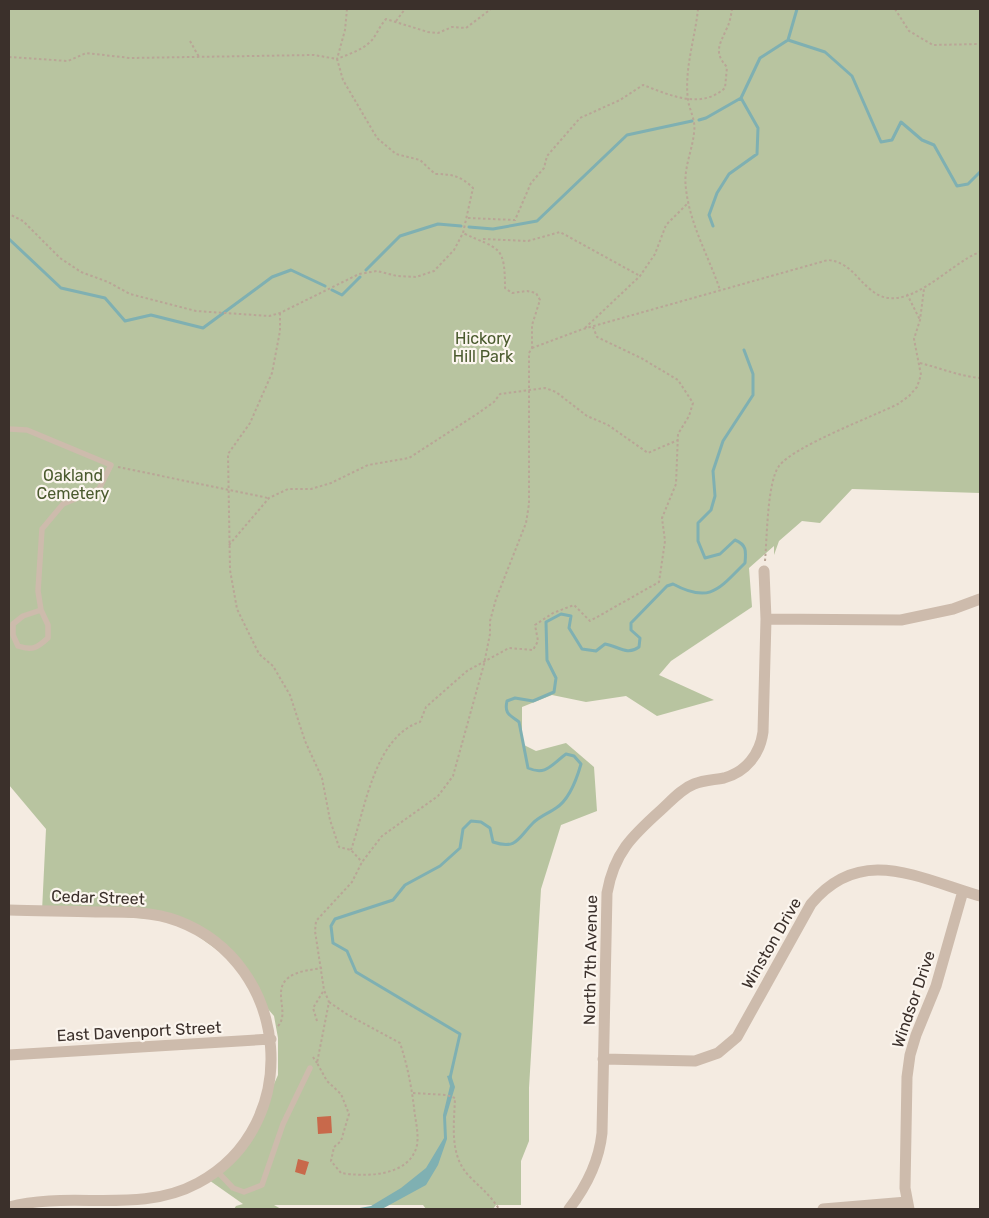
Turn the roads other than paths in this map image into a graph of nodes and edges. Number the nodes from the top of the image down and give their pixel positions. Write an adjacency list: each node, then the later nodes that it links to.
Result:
1 (9, 429): 4 (lane)
2 (764, 571): 5 (street, North 7th Avenue)
3 (980, 599): 5 (street)
4 (40, 610): 4 (lane)
5 (766, 619): 11 (street, North 7th Avenue)
6 (963, 891): 7 (street, Winston Drive); 11 (street, Winston Drive); 14 (street, Windsor Drive)
7 (980, 896)
8 (9, 910): 9 (street, Cedar Street)
9 (270, 1036): 10 (street, East Davenport Street); 13 (street, Cedar Street)
10 (9, 1055)
11 (604, 1059): 16 (street, North 7th Avenue)
12 (310, 1068): 13 (lane)
13 (216, 1170): 15 (street, Cedar Street)
14 (908, 1206): 17 (street)
15 (9, 1207)
16 (569, 1209)
17 (823, 1209)

